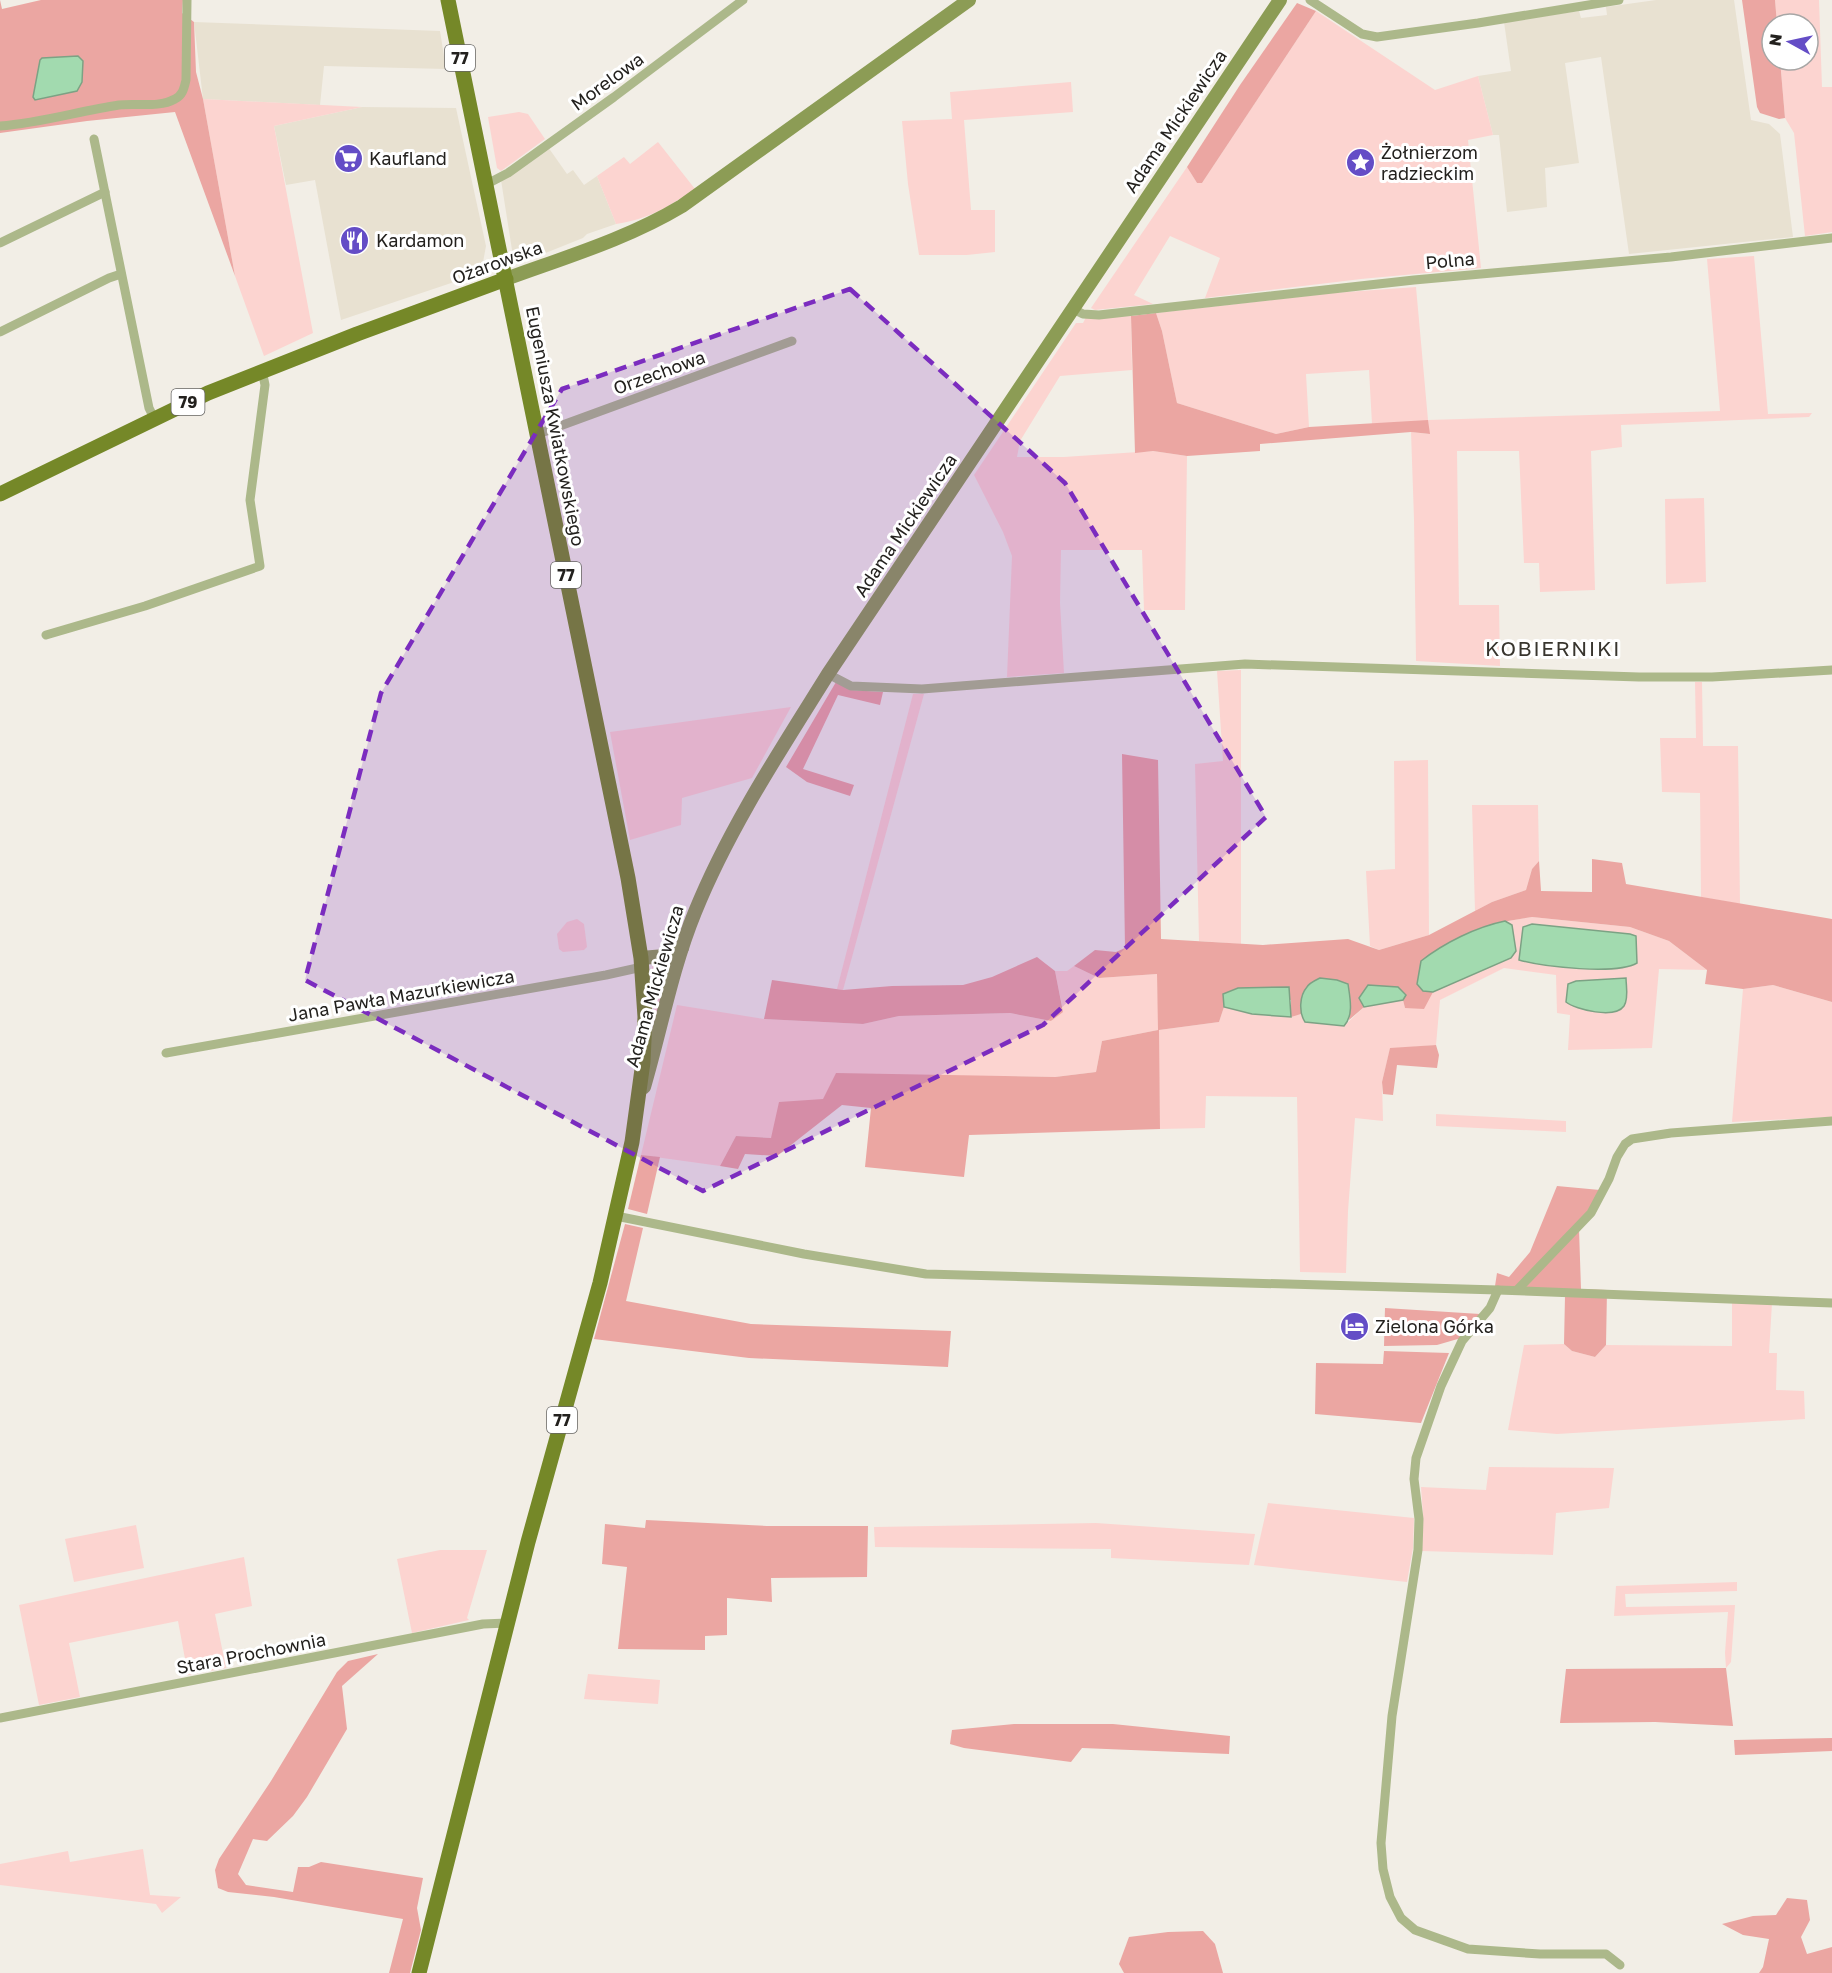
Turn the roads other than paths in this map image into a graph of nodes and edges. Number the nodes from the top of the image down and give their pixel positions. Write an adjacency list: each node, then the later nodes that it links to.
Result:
1 (187, 0): 8 (street)
2 (448, 0): 10 (main road, Eugeniusza Kwiatkowskiego / 77)
3 (743, 0): 10 (street, Morelowa)
4 (969, 0): 15 (street, Ożarowska)
5 (1280, 0): 16 (street, Adama Mickiewicza)
6 (1310, 0): 7 (street)
7 (1619, 0)
8 (0, 126)
9 (94, 139): 11 (street)
10 (487, 183): 15 (main road, Eugeniusza Kwiatkowskiego / 77)
11 (105, 192): 13 (street); 14 (street)
12 (1832, 238): 16 (street, Polna)
13 (0, 243)
14 (121, 274): 17 (street); 20 (street)
15 (506, 279): 19 (main road, Ożarowska / 79); 21 (main road, Eugeniusza Kwiatkowskiego / 77)
16 (1073, 309): 25 (street, Adama Mickiewicza)
17 (0, 332)
18 (792, 341): 21 (street, Orzechowa)
19 (262, 370): 20 (main road, Ożarowska / 79); 23 (street)
20 (154, 418): 22 (main road, Ożarowska / 79)
21 (538, 434): 27 (main road, Eugeniusza Kwiatkowskiego / 77)
22 (0, 494)
23 (46, 635)
24 (1832, 670): 25 (street)
25 (828, 674): 26 (street, Adama Mickiewicza)
26 (682, 948): 27 (street); 29 (street, Adama Mickiewicza)
27 (641, 963): 28 (street, Jana Pawła Mazurkiewicza); 29 (main road, Adama Mickiewicza / 77)
28 (166, 1053)
29 (638, 1110): 31 (main road, Adama Mickiewicza / 77)
30 (1832, 1121): 33 (street)
31 (616, 1216): 32 (street); 35 (main road, Adama Mickiewicza / 77)
32 (1498, 1290): 33 (street); 37 (street)
33 (1517, 1290): 34 (street)
34 (1832, 1303)
35 (507, 1623): 36 (street, Stara Prochownia); 38 (main road, 77)
36 (0, 1718)
37 (1620, 1965)
38 (418, 1973)

